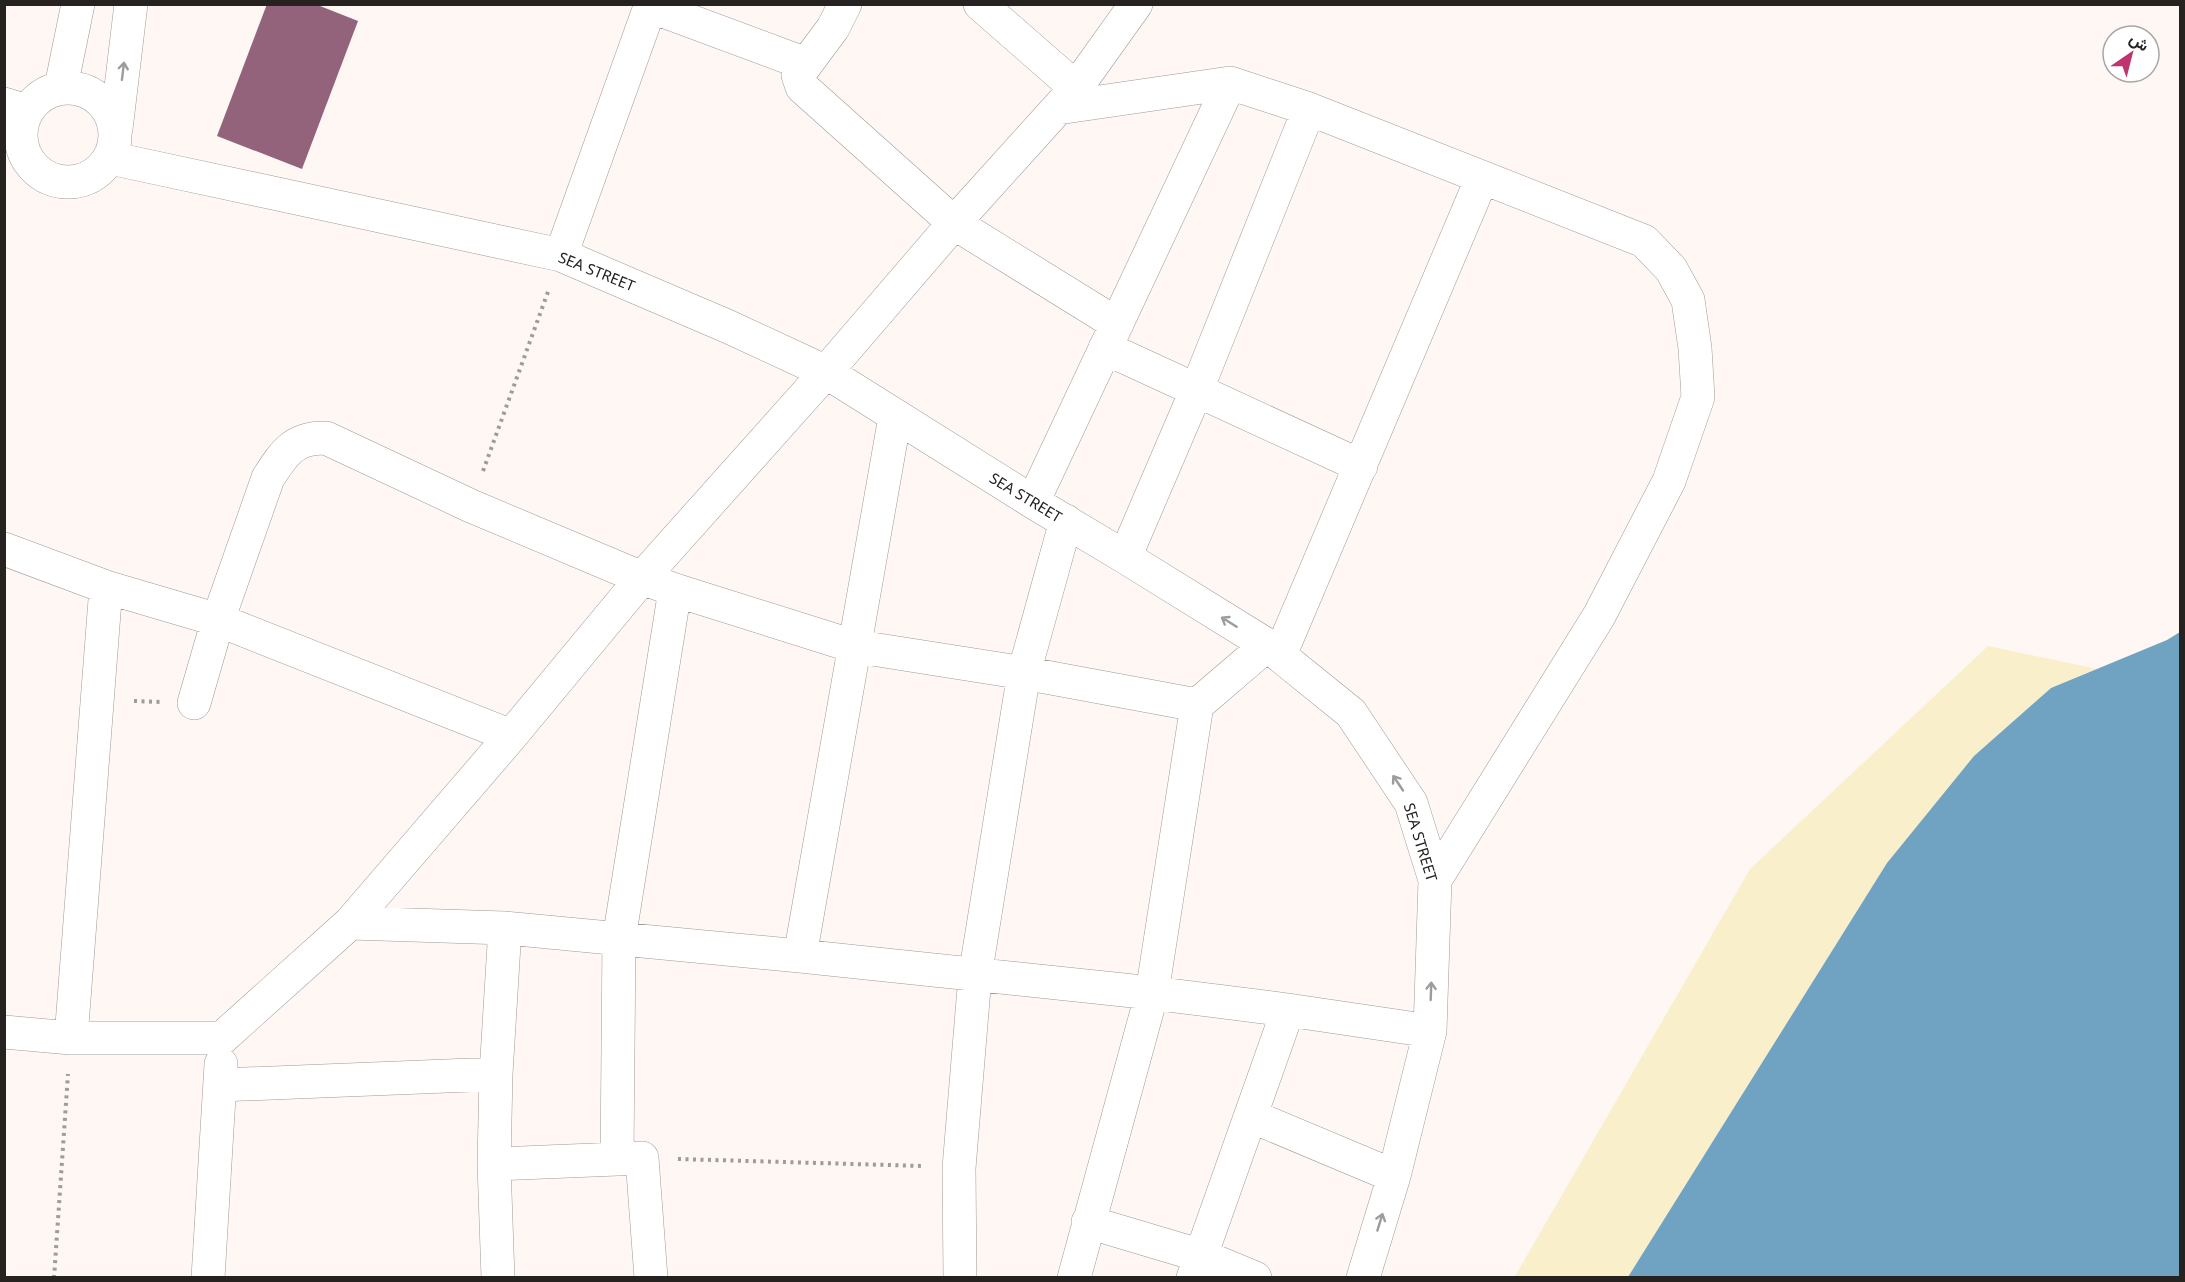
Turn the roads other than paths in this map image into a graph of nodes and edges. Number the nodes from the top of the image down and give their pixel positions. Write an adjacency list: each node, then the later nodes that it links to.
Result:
1 (78, 4): 9 (street)
2 (131, 4): 13 (street, one-way to 2)
3 (845, 4): 7 (street)
4 (980, 4): 10 (street)
5 (1136, 4): 10 (street)
6 (650, 5): 7 (street); 17 (street)
7 (806, 64): 16 (street)
8 (1230, 83): 10 (street); 11 (street); 18 (street)
9 (61, 87): 12 (street); 13 (street)
10 (1067, 98): 16 (street)
11 (1310, 110): 15 (street); 20 (street)
12 (18, 114): 13 (street); 14 (street)
13 (113, 144): 17 (street, SEA STREET)
14 (4, 154)
15 (1482, 178): 22 (street); 37 (street)
16 (954, 223): 18 (street); 19 (street)
17 (561, 255): 19 (street, SEA STREET)
18 (1111, 336): 20 (street); 23 (street)
19 (826, 372): 21 (street, SEA STREET); 27 (street)
20 (1197, 389): 22 (street); 26 (street)
21 (895, 417): 23 (street, SEA STREET); 31 (street)
22 (1361, 466): 32 (street)
23 (1032, 502): 24 (street, SEA STREET)
24 (1065, 521): 26 (street, SEA STREET); 33 (street)
25 (4, 549): 28 (street)
26 (1125, 557): 32 (street, SEA STREET, one-way to 26)
27 (642, 578): 29 (street); 30 (street); 36 (street)
28 (106, 587): 30 (street); 47 (street)
29 (675, 591): 31 (street); 40 (street)
30 (218, 620): 34 (street); 36 (street)
31 (853, 646): 33 (street); 41 (street)
32 (1274, 650): 35 (street); 37 (street, SEA STREET, one-way to 32)
33 (1024, 673): 35 (street); 42 (street)
34 (194, 703)
35 (1197, 705): 43 (street)
36 (511, 736): 38 (street)
37 (1435, 880): 45 (street, SEA STREET, one-way to 37)
38 (350, 923): 39 (street); 48 (street)
39 (505, 928): 40 (street); 49 (street)
40 (619, 939): 41 (street); 52 (street)
41 (800, 956): 42 (street)
42 (975, 976): 43 (street); 60 (street)
43 (1152, 993): 44 (street); 55 (street)
44 (1288, 1010): 45 (street); 51 (street)
45 (1430, 1031): 54 (street, SEA STREET)
46 (4, 1032): 47 (street)
47 (71, 1038): 48 (street)
48 (222, 1038): 50 (street)
49 (496, 1074): 50 (street); 53 (street)
50 (221, 1085): 57 (street)
51 (1251, 1116): 54 (street); 56 (street)
52 (630, 1159): 53 (street); 59 (street)
53 (494, 1164): 58 (street)
54 (1394, 1176): 63 (street, SEA STREET, one-way to 54)
55 (1088, 1222): 56 (street); 61 (street)
56 (1198, 1267): 62 (street)
57 (208, 1278)
58 (498, 1278)
59 (651, 1278)
60 (960, 1278)
61 (1074, 1278)
62 (1256, 1278)
63 (1363, 1278)

